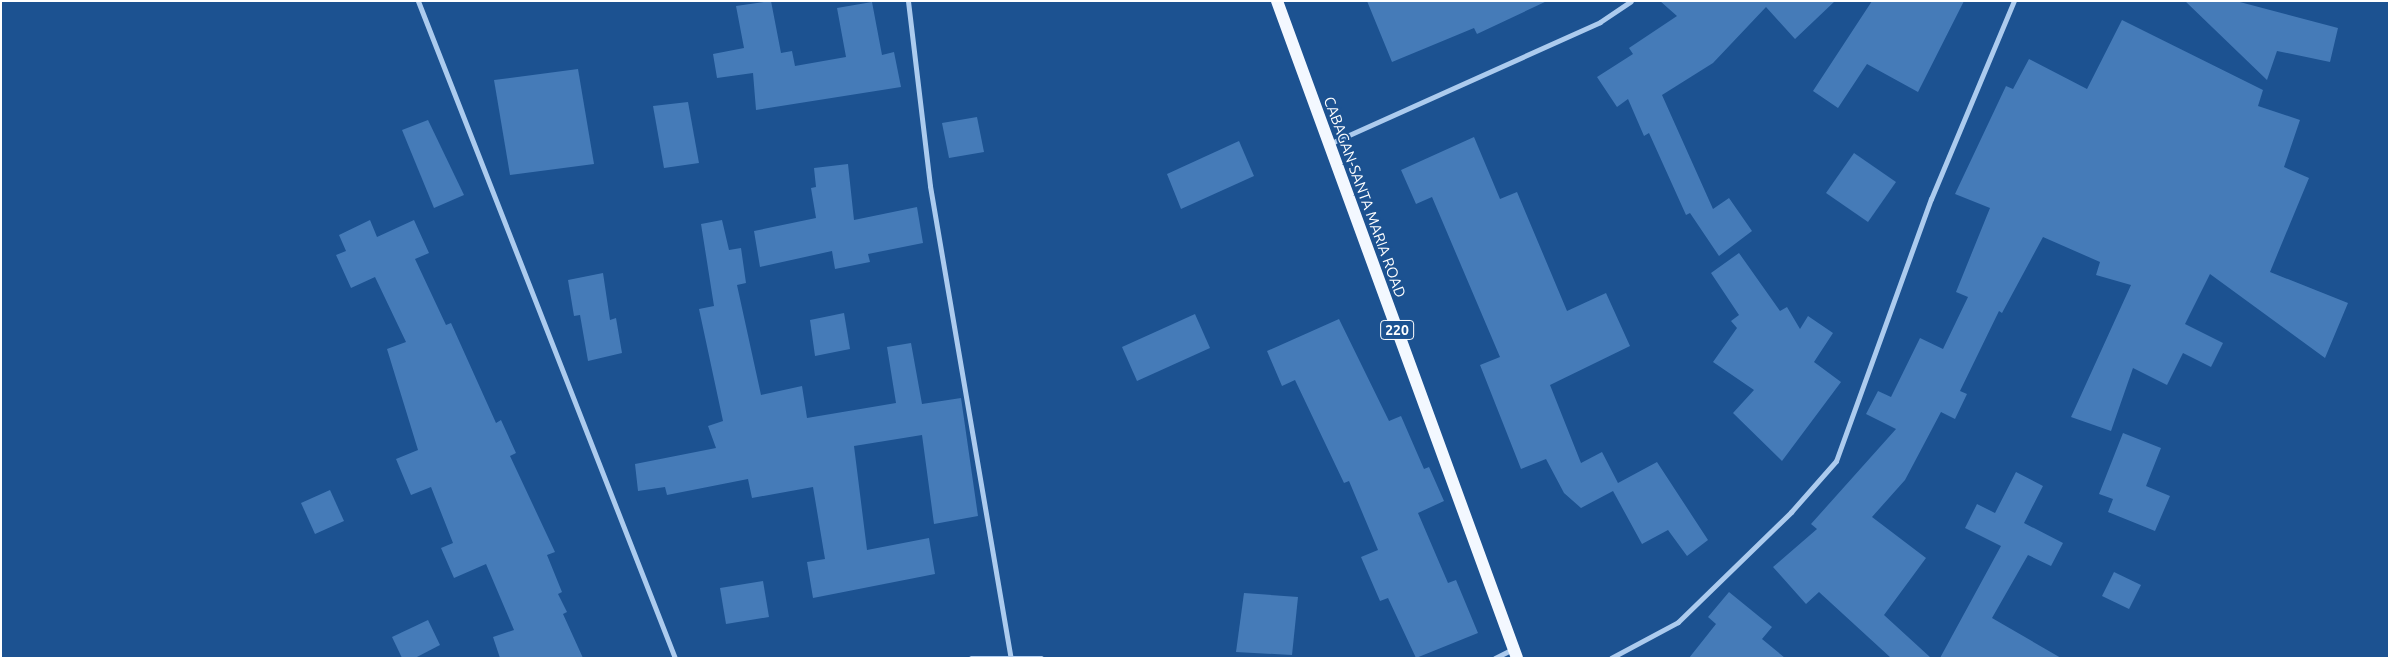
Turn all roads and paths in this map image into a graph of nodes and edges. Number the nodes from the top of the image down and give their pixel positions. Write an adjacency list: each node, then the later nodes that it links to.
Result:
1 (418, 1): 9 (street)
2 (908, 1): 8 (street)
3 (1276, 1): 6 (main road, CABAGAN-SANTA MARIA ROAD / 220)
4 (1631, 1): 6 (street)
5 (2014, 1): 13 (street)
6 (1328, 144): 7 (main road, CABAGAN-SANTA MARIA ROAD / 220)
7 (1515, 653): 12 (street)
8 (1010, 656): 10 (street); 11 (street)
9 (675, 658)
10 (972, 658)
11 (1041, 658)
12 (1495, 658)
13 (1611, 658)

